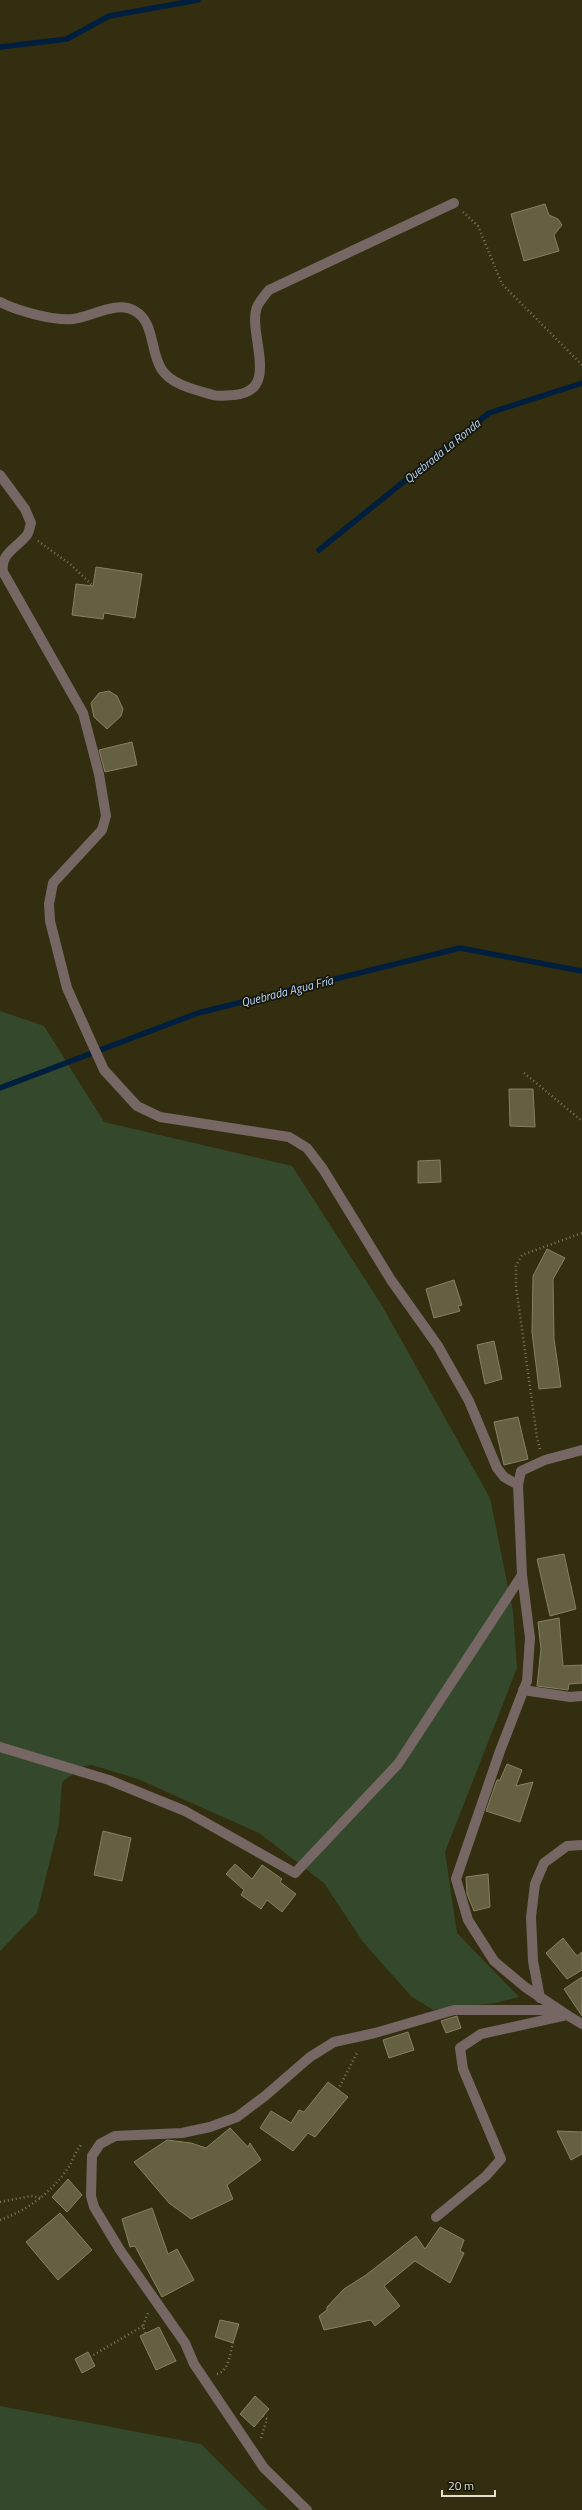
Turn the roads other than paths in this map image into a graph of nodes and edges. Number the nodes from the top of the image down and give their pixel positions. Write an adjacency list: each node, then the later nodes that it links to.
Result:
1 (454, 204): 2 (street)
2 (0, 302)
3 (0, 475): 5 (street)
4 (582, 1450): 5 (street)
5 (518, 1485): 6 (street)
6 (522, 1575): 7 (street); 9 (street)
7 (523, 1690): 8 (street); 11 (street)
8 (582, 1696)
9 (0, 1746)
10 (582, 1845): 11 (street)
11 (540, 1998): 12 (street)
12 (556, 2010): 13 (street); 16 (street)
13 (567, 2015): 14 (street); 15 (street)
14 (582, 2024)
15 (436, 2218)
16 (307, 2510)

